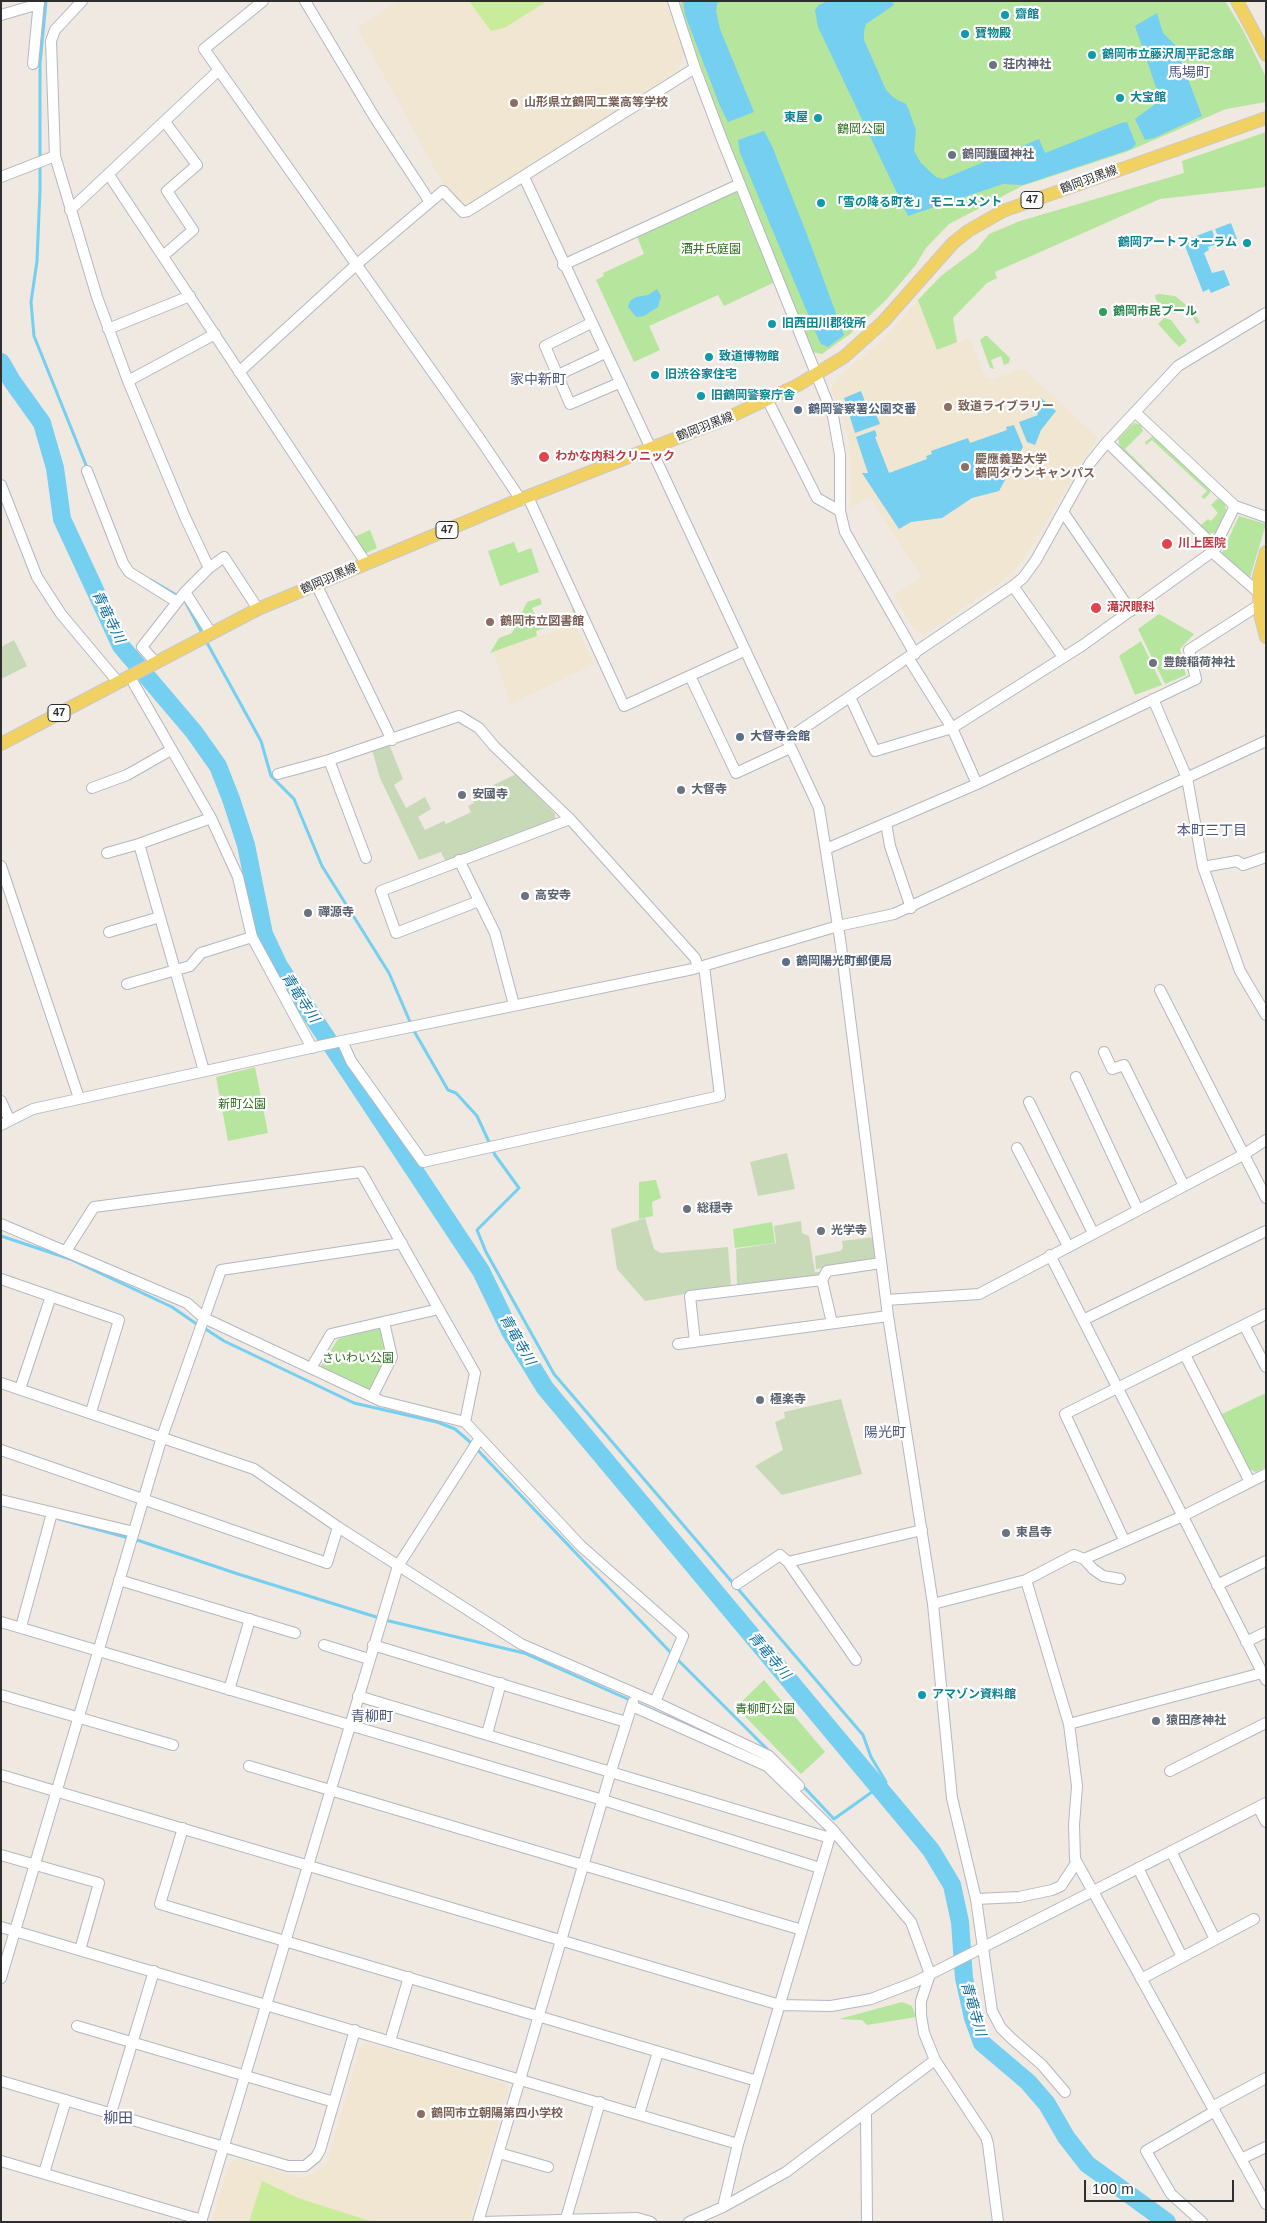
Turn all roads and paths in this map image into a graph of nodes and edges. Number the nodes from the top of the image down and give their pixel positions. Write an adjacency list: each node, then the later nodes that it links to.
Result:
1 (82, 1): 9 (street)
2 (263, 1): 13 (street)
3 (305, 1): 21 (street)
4 (673, 1): 12 (street)
5 (1237, 1): 10 (main road)
6 (39, 3): 7 (street); 8 (street)
7 (1, 15)
8 (37, 22): 9 (street); 11 (street)
9 (55, 30): 16 (street)
10 (1266, 55)
11 (33, 64)
12 (695, 68): 19 (street); 20 (street)
13 (219, 70): 15 (street); 24 (street)
14 (1266, 118): 34 (main road, 鶴岡羽黒線 / 47)
15 (165, 122): 17 (street); 23 (street)
16 (55, 156): 18 (street); 22 (street)
17 (109, 175): 22 (street); 23 (street)
18 (1, 177)
19 (524, 177): 21 (street); 25 (street)
20 (740, 184): 25 (street); 34 (street)
21 (430, 202): 24 (street)
22 (70, 210): 29 (street)
23 (163, 256): 26 (street)
24 (357, 264): 32 (street); 43 (street)
25 (564, 264): 28 (street)
26 (190, 296): 29 (street); 30 (street)
27 (1266, 313): 38 (street)
28 (591, 323): 31 (street); 33 (street)
29 (108, 329): 35 (street)
30 (215, 334): 32 (street); 35 (street)
31 (605, 353): 33 (street); 36 (street)
32 (239, 372): 50 (street)
33 (558, 375): 36 (street)
34 (816, 375): 37 (main road, 鶴岡羽黒線 / 47); 45 (street)
35 (128, 381): 51 (street)
36 (619, 383): 40 (street)
37 (768, 401): 40 (main road, 鶴岡羽黒線 / 47); 45 (street)
38 (1135, 412): 39 (street); 44 (street)
39 (1107, 442): 46 (street); 48 (street)
40 (649, 448): 43 (main road, 鶴岡羽黒線 / 47); 61 (street)
41 (87, 471): 56 (street)
42 (1, 485): 66 (street)
43 (524, 498): 50 (main road, 鶴岡羽黒線 / 47); 65 (street)
44 (1235, 506): 47 (street); 48 (street)
45 (840, 511): 62 (street)
46 (1063, 512): 53 (street); 58 (street)
47 (1266, 517)
48 (1214, 550): 55 (street); 58 (street)
49 (1266, 552): 55 (main road)
50 (366, 564): 52 (main road, 鶴岡羽黒線 / 47)
51 (209, 568): 54 (street); 57 (street)
52 (316, 584): 57 (main road, 鶴岡羽黒線 / 47); 71 (street)
53 (1013, 586): 62 (street); 63 (street)
54 (185, 592): 56 (street); 59 (street)
55 (1259, 599): 60 (main road); 69 (street)
56 (177, 602): 64 (street)
57 (258, 609): 59 (main road, 鶴岡羽黒線 / 47)
58 (1131, 611): 63 (street)
59 (211, 633): 64 (main road, 鶴岡羽黒線 / 47)
60 (1266, 637)
61 (744, 651): 65 (street); 74 (street)
62 (912, 657): 68 (street); 70 (street)
63 (1063, 657): 70 (street)
64 (159, 660): 66 (main road, 鶴岡羽黒線 / 47)
65 (690, 676): 74 (street)
66 (118, 682): 73 (main road, 鶴岡羽黒線 / 47)
67 (134, 684): 75 (street)
68 (850, 697): 70 (street); 74 (street)
69 (1154, 699): 78 (street); 79 (street)
70 (952, 728): 79 (street)
71 (392, 740): 76 (street); 82 (street)
72 (1266, 741): 78 (street)
73 (1, 744)
74 (788, 744): 85 (street)
75 (171, 750): 80 (street); 81 (street)
76 (329, 760): 77 (street); 88 (street)
77 (278, 774)
78 (1187, 778): 91 (street); 93 (street)
79 (977, 784): 83 (street)
80 (92, 788)
81 (211, 818): 84 (street); 97 (street)
82 (570, 819): 89 (street); 98 (street)
83 (886, 823): 85 (street); 93 (street)
84 (139, 844): 86 (street); 94 (street)
85 (826, 849): 95 (street)
86 (107, 853)
87 (1266, 857): 91 (street)
88 (366, 858)
89 (459, 860): 92 (street); 92 (street)
90 (1, 866): 109 (street)
91 (1203, 867): 103 (street)
92 (480, 901): 102 (street)
93 (911, 908): 95 (street)
94 (160, 917): 96 (street); 99 (street)
95 (838, 926): 98 (street); 126 (street)
96 (110, 932)
97 (252, 937): 99 (street); 105 (street)
98 (701, 967): 102 (street); 104 (street)
99 (176, 970): 100 (street); 107 (street)
100 (127, 984)
101 (1160, 990): 115 (street)
102 (514, 1005): 104 (street)
103 (1266, 1015)
104 (342, 1041): 105 (street)
105 (312, 1048): 107 (street)
106 (1104, 1052): 116 (street)
107 (204, 1071): 109 (street)
108 (1076, 1077): 118 (street)
109 (79, 1098): 112 (street)
110 (1, 1101): 112 (street)
111 (1028, 1102): 121 (street)
112 (5, 1122)
113 (1266, 1140): 115 (street)
114 (1017, 1148): 123 (street)
115 (1243, 1154): 116 (street); 117 (street)
116 (1184, 1186): 118 (street)
117 (1266, 1198)
118 (1138, 1210): 121 (street)
119 (1, 1224): 124 (street)
120 (1266, 1231): 135 (street)
121 (1093, 1233): 123 (street)
122 (402, 1243): 124 (street); 131 (street); 134 (street)
123 (1068, 1246): 125 (street)
124 (66, 1251): 134 (street)
125 (1050, 1256): 130 (street); 135 (street)
126 (881, 1263): 128 (street); 130 (street)
127 (1, 1278): 129 (street)
128 (822, 1280): 137 (street); 139 (street)
129 (51, 1296): 145 (street); 148 (street)
130 (886, 1300): 133 (street)
131 (439, 1309): 136 (street); 149 (street)
132 (1266, 1314): 138 (street)
133 (888, 1316): 137 (street); 160 (street)
134 (204, 1318): 143 (street); 150 (street)
135 (1083, 1320): 146 (street)
136 (384, 1322): 143 (street); 147 (street)
137 (832, 1324): 139 (street)
138 (1244, 1325): 141 (street); 142 (street)
139 (694, 1342): 140 (street)
140 (678, 1344)
141 (1184, 1355): 146 (street); 154 (street)
142 (1266, 1367)
143 (311, 1368): 147 (street)
144 (1, 1383): 145 (street)
145 (20, 1389): 148 (street)
146 (1118, 1389): 158 (street); 162 (street)
147 (372, 1397): 149 (street)
148 (90, 1412): 150 (street)
149 (464, 1422): 151 (street)
150 (162, 1436): 155 (street); 159 (street)
151 (480, 1438): 166 (street); 190 (street)
152 (1, 1450): 155 (street)
153 (1266, 1474): 154 (street)
154 (1250, 1482): 158 (street)
155 (144, 1498): 159 (street); 161 (street)
156 (1, 1500): 157 (street)
157 (52, 1513): 161 (street); 175 (street)
158 (1182, 1516): 162 (street); 171 (street)
159 (338, 1527): 166 (street)
160 (922, 1530): 165 (street); 172 (street)
161 (134, 1532): 168 (street)
162 (1124, 1540): 163 (street)
163 (1084, 1559): 167 (street); 169 (street)
164 (1266, 1561): 171 (street)
165 (788, 1562): 170 (street); 183 (street)
166 (398, 1566): 180 (street); 187 (street)
167 (1120, 1579)
168 (120, 1580): 173 (street); 181 (street)
169 (1026, 1580): 172 (street); 195 (street)
170 (736, 1584)
171 (1217, 1584): 178 (street)
172 (933, 1604): 220 (street)
173 (250, 1619): 177 (street); 186 (street)
174 (1, 1622): 175 (street)
175 (21, 1627): 181 (street)
176 (1266, 1632): 178 (street)
177 (295, 1633)
178 (1246, 1642): 184 (street)
179 (324, 1645): 182 (street)
180 (373, 1645): 182 (street); 185 (street)
181 (98, 1651): 186 (street); 192 (street)
182 (369, 1659): 189 (street)
183 (856, 1660)
184 (1264, 1677): 195 (street)
185 (501, 1683): 193 (street); 197 (street)
186 (229, 1690): 196 (street)
187 (636, 1694): 190 (street); 191 (street)
188 (1, 1695): 192 (street)
189 (358, 1696): 196 (street); 197 (street)
190 (655, 1702): 203 (street)
191 (632, 1706): 193 (street); 210 (street)
192 (79, 1718): 198 (street); 205 (street)
193 (626, 1722): 200 (street)
194 (1266, 1723): 201 (street)
195 (1069, 1724): 213 (street)
196 (349, 1725): 204 (street); 206 (street)
197 (487, 1734): 200 (street)
198 (173, 1746)
199 (248, 1766): 204 (street)
200 (611, 1771): 206 (street); 210 (street)
201 (1170, 1771)
202 (1, 1775): 205 (street)
203 (799, 1786)
204 (330, 1790): 215 (street); 216 (street)
205 (57, 1792): 209 (street); 214 (street)
206 (603, 1800): 216 (street); 217 (street)
207 (1262, 1805): 208 (street); 211 (street)
208 (1266, 1822)
209 (182, 1828): 215 (street); 226 (street)
210 (831, 1833): 217 (street); 232 (street)
211 (1171, 1851): 218 (street); 225 (street)
212 (1, 1855): 214 (street)
213 (1076, 1863): 219 (street); 220 (street)
214 (35, 1865): 223 (street); 229 (street)
215 (307, 1865): 226 (street); 227 (street)
216 (584, 1865): 224 (street); 227 (street)
217 (820, 1868): 224 (street)
218 (1138, 1868): 219 (street); 230 (street)
219 (1094, 1891): 228 (street); 235 (street)
220 (976, 1899): 228 (street)
221 (1254, 1918): 225 (street)
222 (1, 1926): 223 (street)
223 (15, 1930): 229 (street); 234 (street)
224 (802, 1930): 237 (street)
225 (1215, 1939): 230 (street)
226 (285, 1940): 233 (street); 236 (street)
227 (561, 1941): 237 (street); 238 (street)
228 (983, 1947): 232 (street); 250 (street)
229 (80, 1950): 231 (street)
230 (1182, 1957): 235 (street)
231 (154, 1971): 236 (street); 242 (street)
232 (930, 1974): 237 (street); 244 (street)
233 (409, 1977): 238 (street); 241 (street)
234 (1, 1978)
235 (1141, 1979): 254 (street)
236 (266, 2004): 240 (street); 245 (street)
237 (780, 2005): 249 (street)
238 (539, 2015): 243 (street); 247 (street)
239 (76, 2026): 242 (street)
240 (355, 2030): 241 (street); 252 (street)
241 (390, 2041): 247 (street)
242 (132, 2042): 245 (street); 255 (street)
243 (658, 2052): 249 (street); 256 (street)
244 (935, 2060): 257 (street); 275 (street)
245 (245, 2076): 252 (street); 259 (street)
246 (1266, 2078): 254 (street)
247 (521, 2079): 253 (street); 261 (street)
248 (1, 2081): 251 (street)
249 (757, 2081): 258 (street)
250 (1065, 2092)
251 (66, 2100): 255 (street); 265 (street)
252 (334, 2102): 259 (street)
253 (600, 2102): 256 (street); 268 (street)
254 (1214, 2109): 262 (street); 276 (street)
255 (111, 2113): 259 (street)
256 (639, 2114): 258 (street)
257 (866, 2114): 267 (street); 274 (street)
258 (738, 2144): 267 (street)
259 (224, 2146): 269 (street)
260 (1266, 2147): 262 (street)
261 (499, 2153): 264 (street); 270 (street)
262 (1241, 2159): 266 (street)
263 (1, 2161): 265 (street)
264 (548, 2167)
265 (44, 2173): 269 (street)
266 (1266, 2204)
267 (723, 2207): 273 (street)
268 (566, 2220): 271 (street); 272 (street)
269 (202, 2221)
270 (478, 2222)
271 (482, 2222)
272 (651, 2222)
273 (688, 2222)
274 (867, 2222)
275 (998, 2222)
276 (1202, 2222)

